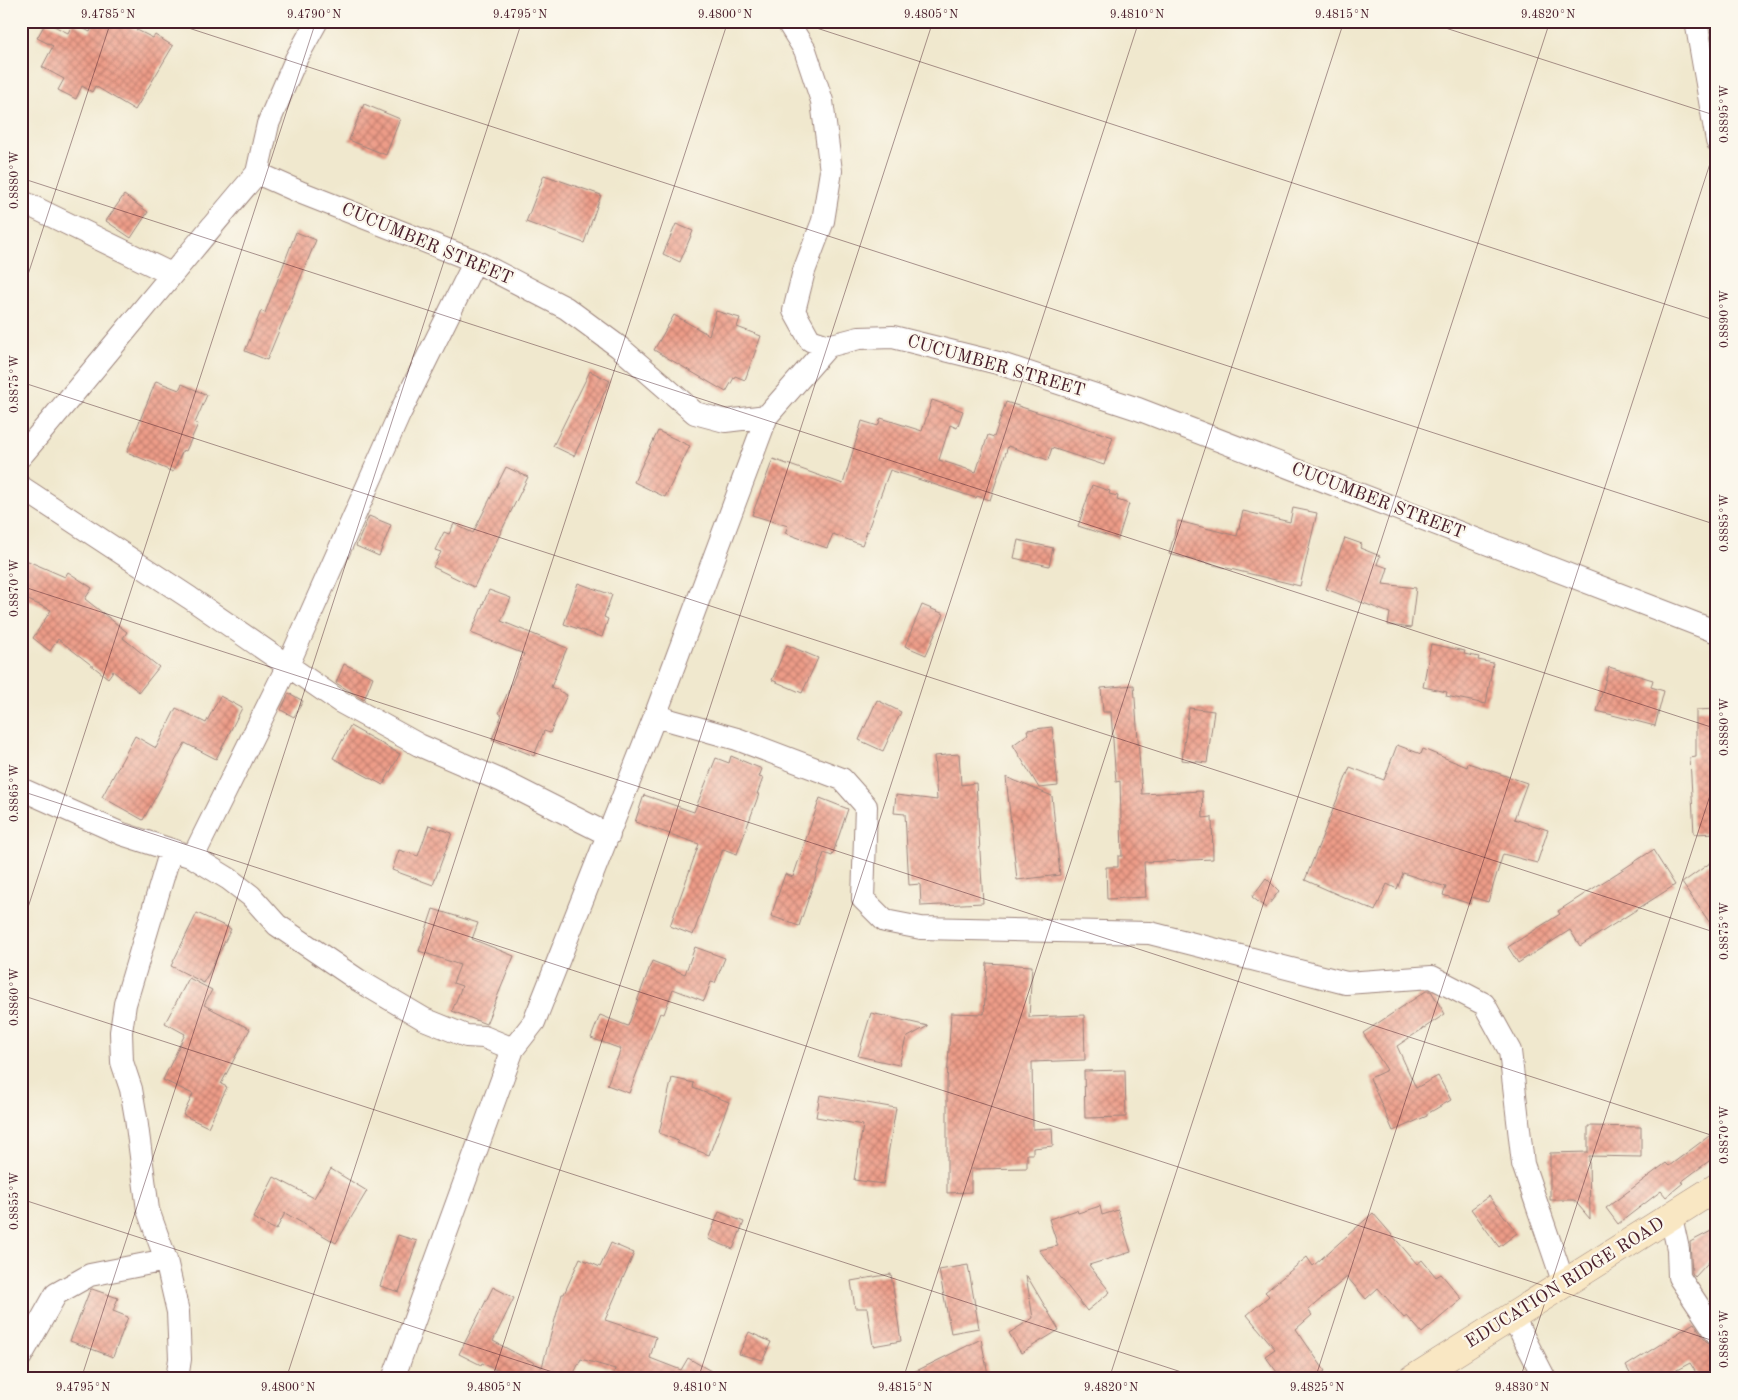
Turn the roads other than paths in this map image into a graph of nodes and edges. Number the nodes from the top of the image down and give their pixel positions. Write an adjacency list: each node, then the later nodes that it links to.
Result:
1 (317, 21): 5 (street)
2 (787, 21): 9 (street)
3 (1696, 21): 4 (street)
4 (1717, 141)
5 (257, 173): 7 (street, CUCUMBER STREET); 8 (street)
6 (21, 201): 8 (street)
7 (475, 260): 10 (street, CUCUMBER STREET); 14 (street)
8 (171, 274): 11 (street)
9 (828, 346): 10 (street); 13 (street, CUCUMBER STREET)
10 (767, 416): 15 (street)
11 (21, 456)
12 (21, 487): 14 (street)
13 (1717, 632)
14 (288, 666): 17 (street); 19 (street)
15 (655, 716): 17 (street); 24 (street)
16 (21, 789): 18 (street)
17 (609, 835): 20 (street)
18 (171, 850): 19 (street); 23 (street)
19 (193, 857): 20 (street)
20 (513, 1048): 29 (street)
21 (1717, 1187): 22 (main road, EDUCATION RIDGE ROAD)
22 (1670, 1217): 24 (main road, EDUCATION RIDGE ROAD); 26 (street)
23 (166, 1260): 27 (street); 28 (street)
24 (1564, 1284): 25 (main road, EDUCATION RIDGE ROAD)
25 (1512, 1315): 30 (main road, EDUCATION RIDGE ROAD); 31 (street)
26 (1717, 1334)
27 (21, 1356)
28 (177, 1379)
29 (393, 1379)
30 (1413, 1379)
31 (1545, 1379)

